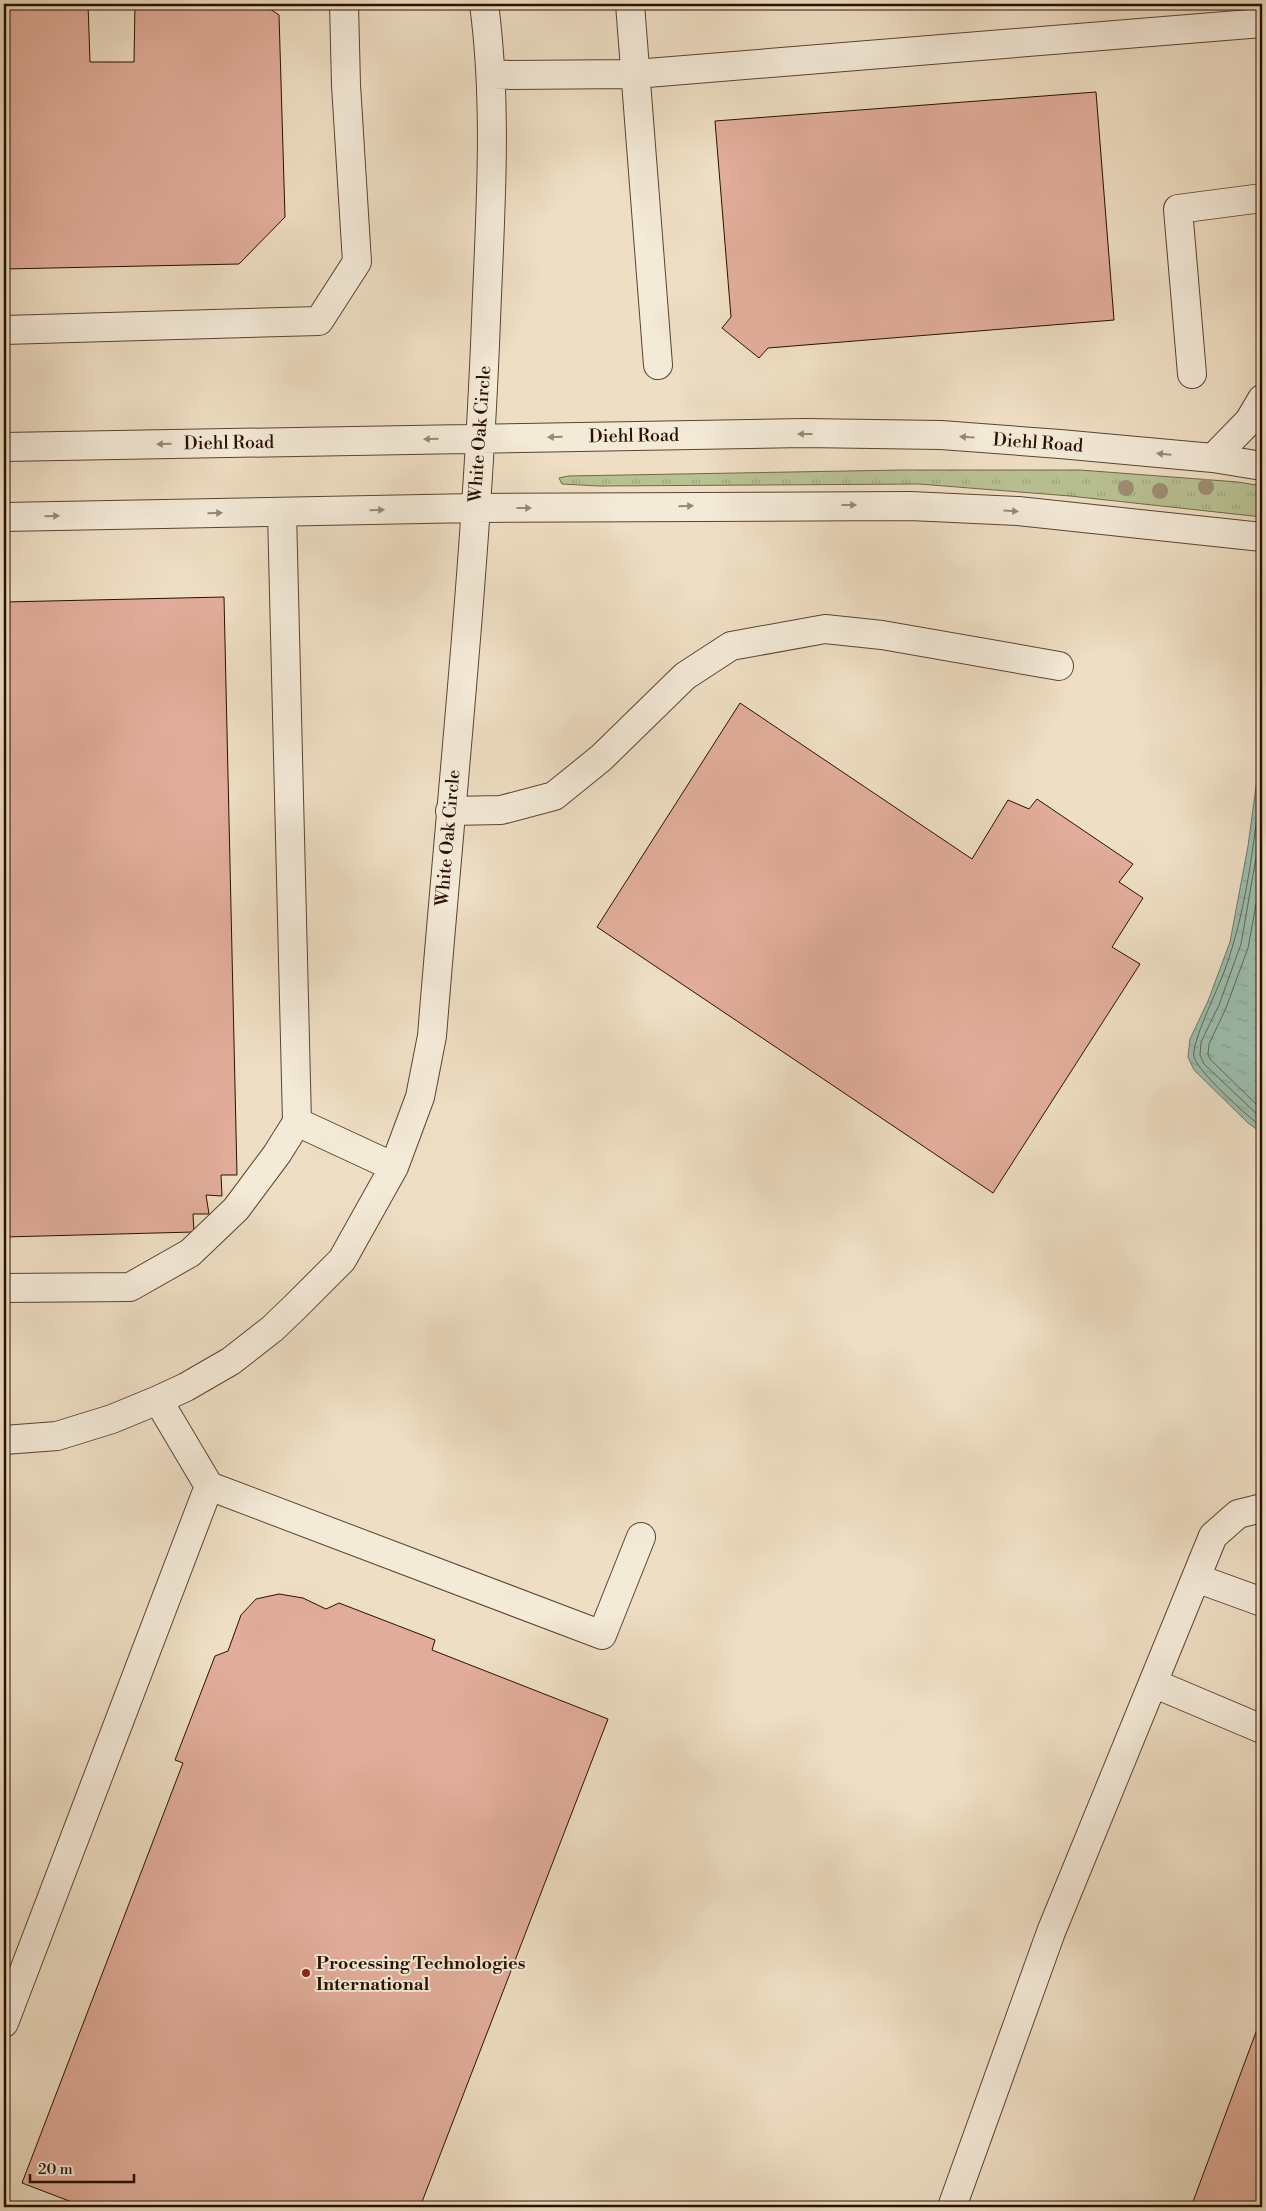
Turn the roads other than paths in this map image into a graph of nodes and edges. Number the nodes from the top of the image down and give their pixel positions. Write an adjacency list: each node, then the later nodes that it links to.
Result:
1 (344, 4): 8 (street)
2 (484, 4): 6 (street, White Oak Circle)
3 (630, 4): 5 (street)
4 (1261, 22): 5 (street)
5 (635, 74): 6 (street); 9 (street)
6 (491, 76): 12 (street, White Oak Circle)
7 (1262, 198): 10 (street)
8 (4, 330)
9 (658, 365)
10 (1192, 374)
11 (1262, 399): 14 (street)
12 (480, 438): 13 (street, Diehl Road, one-way to 13); 14 (street, Diehl Road, one-way to 12); 16 (street, White Oak Circle)
13 (4, 447)
14 (1213, 458): 15 (street, Diehl Road)
15 (1262, 466)
16 (475, 508): 17 (street, one-way to 16); 19 (street, one-way to 19); 21 (street, White Oak Circle)
17 (282, 512): 18 (street, one-way to 17); 22 (street)
18 (4, 517)
19 (1262, 537)
20 (1059, 666): 21 (street)
21 (450, 811): 23 (street, White Oak Circle)
22 (297, 1122): 23 (street); 24 (street)
23 (394, 1167): 25 (street, White Oak Circle)
24 (4, 1288)
25 (158, 1400): 26 (street, White Oak Circle); 27 (street)
26 (4, 1440)
27 (209, 1486): 29 (street); 34 (street)
28 (1262, 1508): 30 (street)
29 (641, 1537)
30 (1196, 1578): 31 (street); 32 (street)
31 (1262, 1602)
32 (1153, 1683): 33 (street); 35 (street)
33 (1262, 1729)
34 (4, 2023)
35 (952, 2207)

